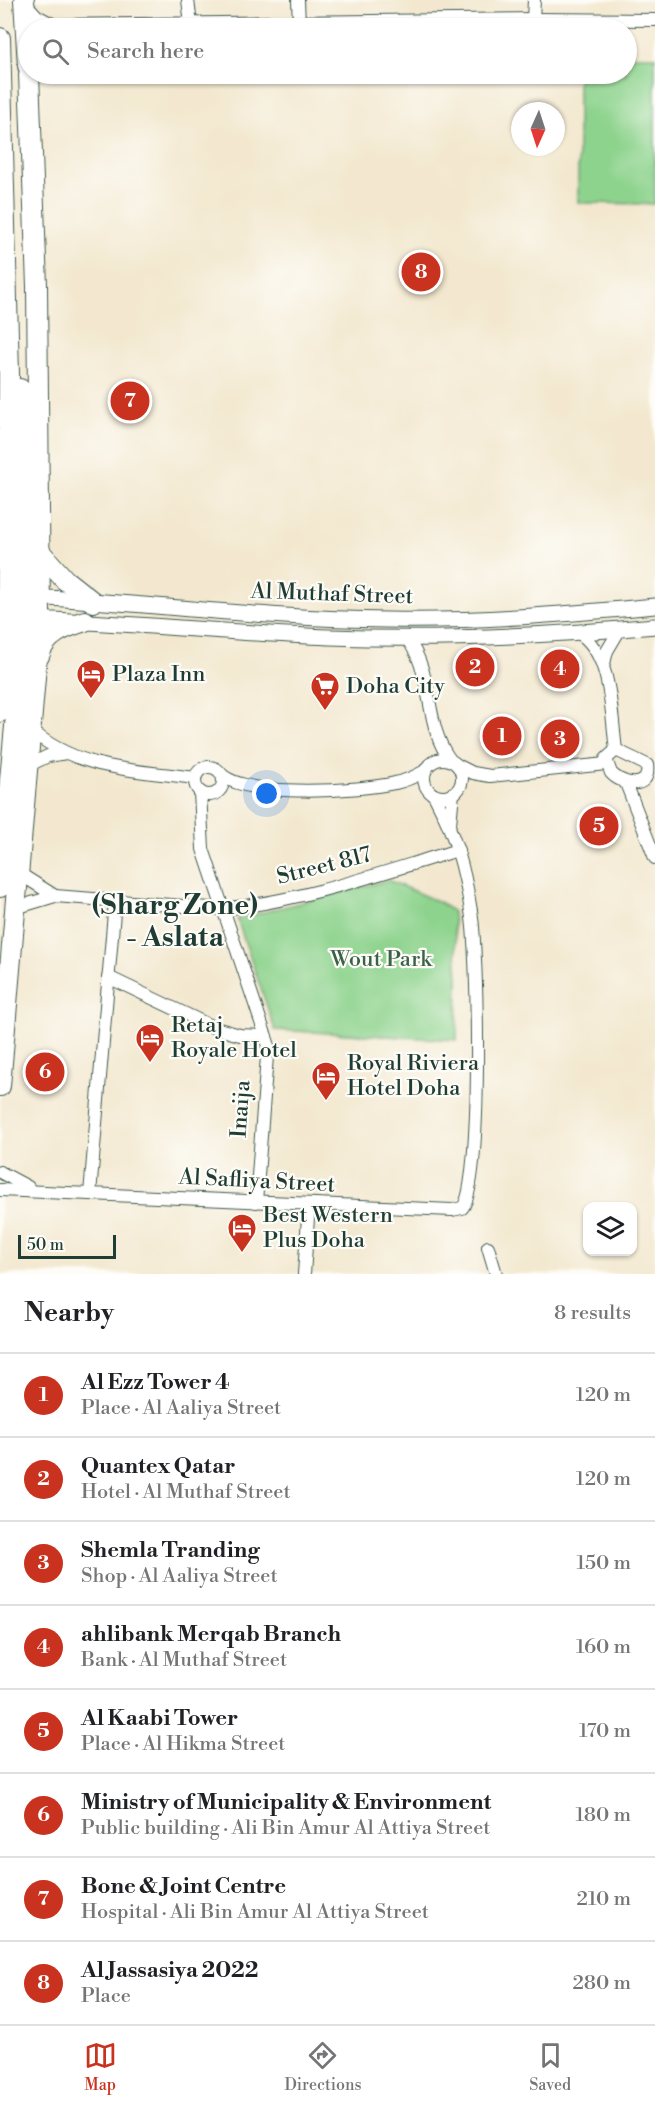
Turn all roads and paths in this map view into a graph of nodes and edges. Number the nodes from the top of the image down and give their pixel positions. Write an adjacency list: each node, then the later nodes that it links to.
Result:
1 (188, 0): 7 (street)
2 (298, 0): 8 (street)
3 (534, 0): 9 (street)
4 (24, 1): 5 (main road); 6 (street)
5 (26, 18)
6 (39, 18)
7 (190, 18)
8 (299, 18)
9 (533, 18)
10 (637, 20): 11 (street)
11 (655, 20)
12 (0, 38): 13 (main road)
13 (0, 53): 15 (main road)
14 (29, 84): 20 (main road)
15 (1, 131): 16 (main road)
16 (2, 230): 17 (main road)
17 (8, 334): 18 (main road); 22 (main road)
18 (4, 374): 19 (main road)
19 (4, 483): 21 (main road)
20 (41, 553): 22 (main road); 23 (main road)
21 (4, 559): 22 (main road)
22 (18, 596): 23 (street, Al Muthaf Street); 25 (main road); 25 (main road)
23 (93, 602): 24 (street, Al Muthaf Street)
24 (655, 606)
25 (18, 618): 26 (street, Al Muthaf Street); 32 (main road); 34 (main road); 61 (main road)
26 (85, 621): 30 (street, Al Muthaf Street); 34 (main road)
27 (655, 626): 28 (street, Al Muthaf Street)
28 (620, 629): 29 (street, Al Muthaf Street); 35 (street)
29 (579, 633): 31 (street, Al Muthaf Street); 35 (street)
30 (407, 639): 31 (street, Al Muthaf Street); 33 (street)
31 (432, 639): 33 (street)
32 (3, 652): 36 (main road)
33 (421, 664): 38 (street)
34 (36, 667): 37 (main road)
35 (604, 668): 39 (street)
36 (0, 712)
37 (29, 728): 40 (street); 44 (main road)
38 (436, 736): 41 (street); 45 (street)
39 (616, 750): 42 (street); 43 (street)
40 (67, 753): 44 (street); 48 (street)
41 (454, 763): 45 (street); 47 (street); 55 (street)
42 (606, 764): 47 (street); 50 (street)
43 (651, 764): 50 (street)
44 (25, 767): 60 (main road)
45 (426, 769): 49 (street); 54 (street)
46 (222, 775): 48 (street); 51 (street); 53 (street)
47 (490, 776): 55 (street)
48 (195, 778): 52 (street)
49 (396, 783): 51 (street); 54 (street)
50 (626, 783): 59 (street)
51 (240, 785): 53 (street)
52 (200, 792): 53 (street); 56 (street, Inaija)
53 (216, 792): 56 (street)
54 (431, 792): 55 (street); 57 (street)
55 (454, 793): 57 (street)
56 (201, 814): 65 (street, Inaija)
57 (450, 824): 58 (street)
58 (458, 850): 65 (street, Street 817); 76 (street, Al Safliya Street)
59 (655, 858)
60 (17, 872): 62 (street, Street 817); 64 (main road)
61 (0, 887)
62 (55, 896): 63 (street, Street 817); 64 (street, Street 817)
63 (115, 901): 65 (street, Street 817); 66 (street)
64 (15, 908): 68 (main road)
65 (222, 909): 69 (street, Inaija)
66 (108, 977): 69 (street); 74 (street)
67 (0, 981): 68 (main road)
68 (7, 1004): 70 (main road)
69 (266, 1036): 75 (street, Inaija)
70 (0, 1086)
71 (0, 1172): 73 (street, Al Safliya Street)
72 (0, 1190): 73 (street, Al Safliya Street)
73 (34, 1190): 74 (street, Al Safliya Street)
74 (90, 1194): 75 (street, Al Safliya Street)
75 (256, 1202): 76 (street, Al Safliya Street)
76 (309, 1204): 78 (street)
77 (489, 1247): 79 (street)
78 (304, 1274)
79 (496, 1274)

